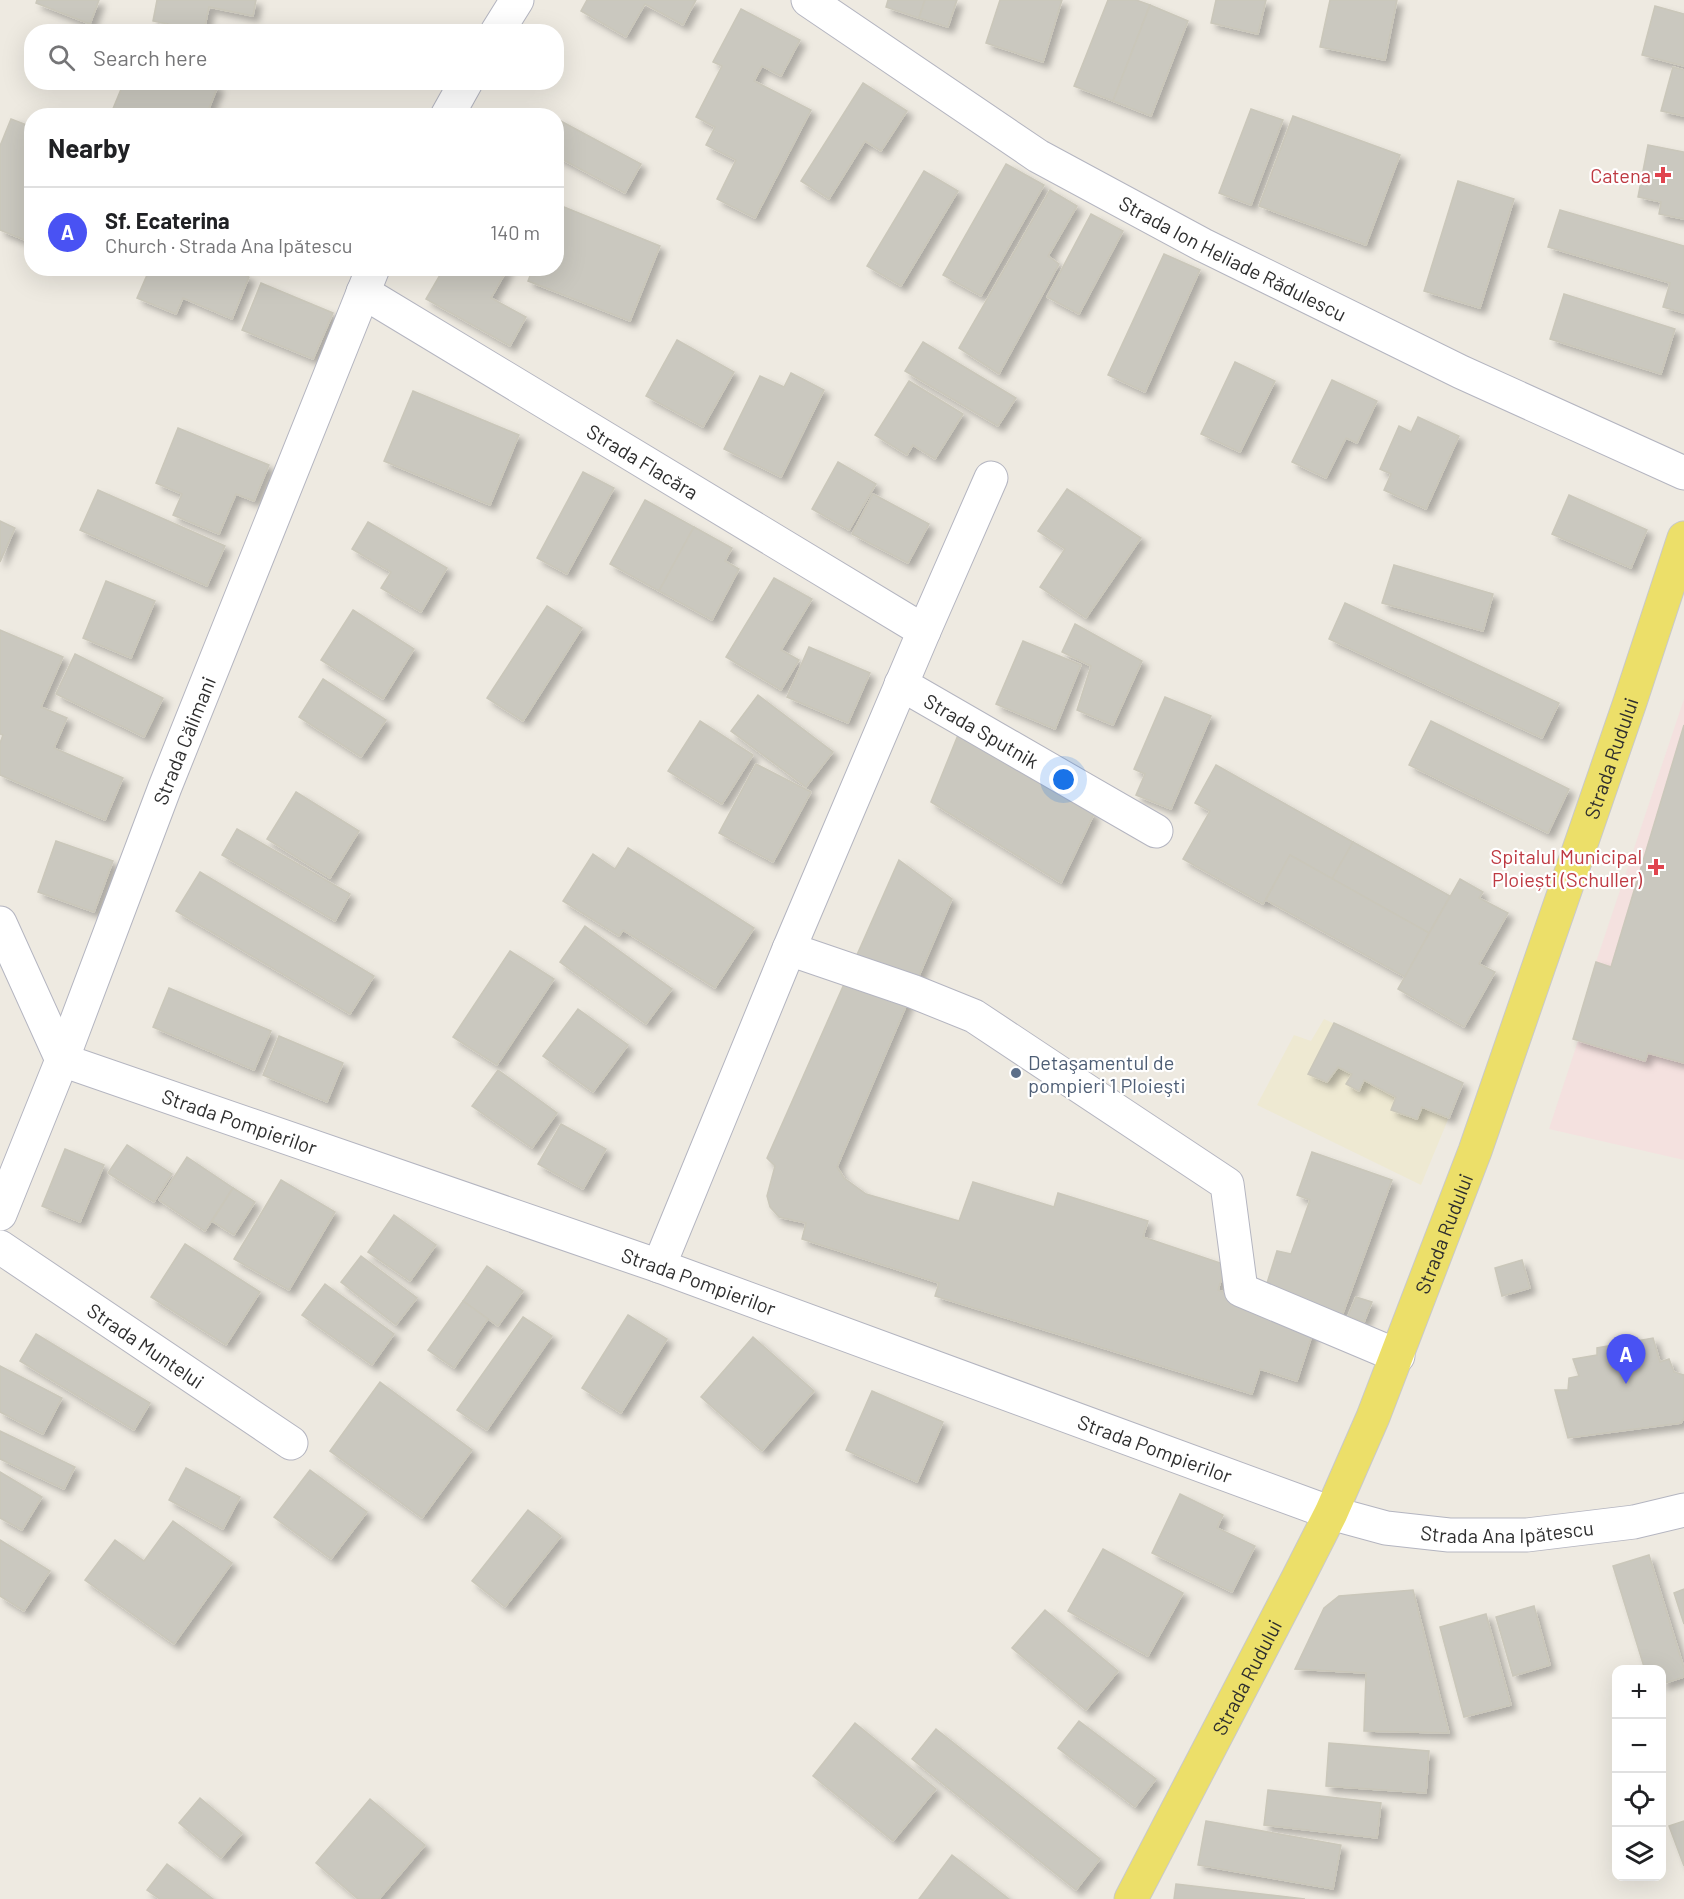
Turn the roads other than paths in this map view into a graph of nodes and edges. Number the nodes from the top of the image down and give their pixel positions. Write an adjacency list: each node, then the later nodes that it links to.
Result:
1 (517, 0): 3 (street)
2 (808, 0): 7 (street, Strada Ion Heliade Rădulescu)
3 (502, 24)
4 (462, 90): 5 (street)
5 (451, 108)
6 (368, 280): 10 (street, Strada Flacăra); 15 (street, Strada Călimani)
7 (1684, 473)
8 (991, 478): 10 (street)
9 (1684, 538): 19 (main road, Strada Rudului)
10 (924, 631): 11 (street)
11 (901, 684): 12 (street, Strada Sputnik); 14 (street)
12 (1156, 831)
13 (0, 923): 15 (street)
14 (789, 949): 18 (street); 19 (street)
15 (62, 1060): 16 (street, Strada Călimani); 18 (street, Strada Pompierilor)
16 (0, 1214)
17 (0, 1247): 20 (street, Strada Muntelui)
18 (658, 1266): 22 (street, Strada Pompierilor)
19 (1398, 1356): 22 (main road, Strada Rudului)
20 (291, 1443)
21 (1684, 1510): 22 (street, Strada Ana Ipătescu)
22 (1331, 1513): 23 (main road, Strada Rudului)
23 (1131, 1899)

